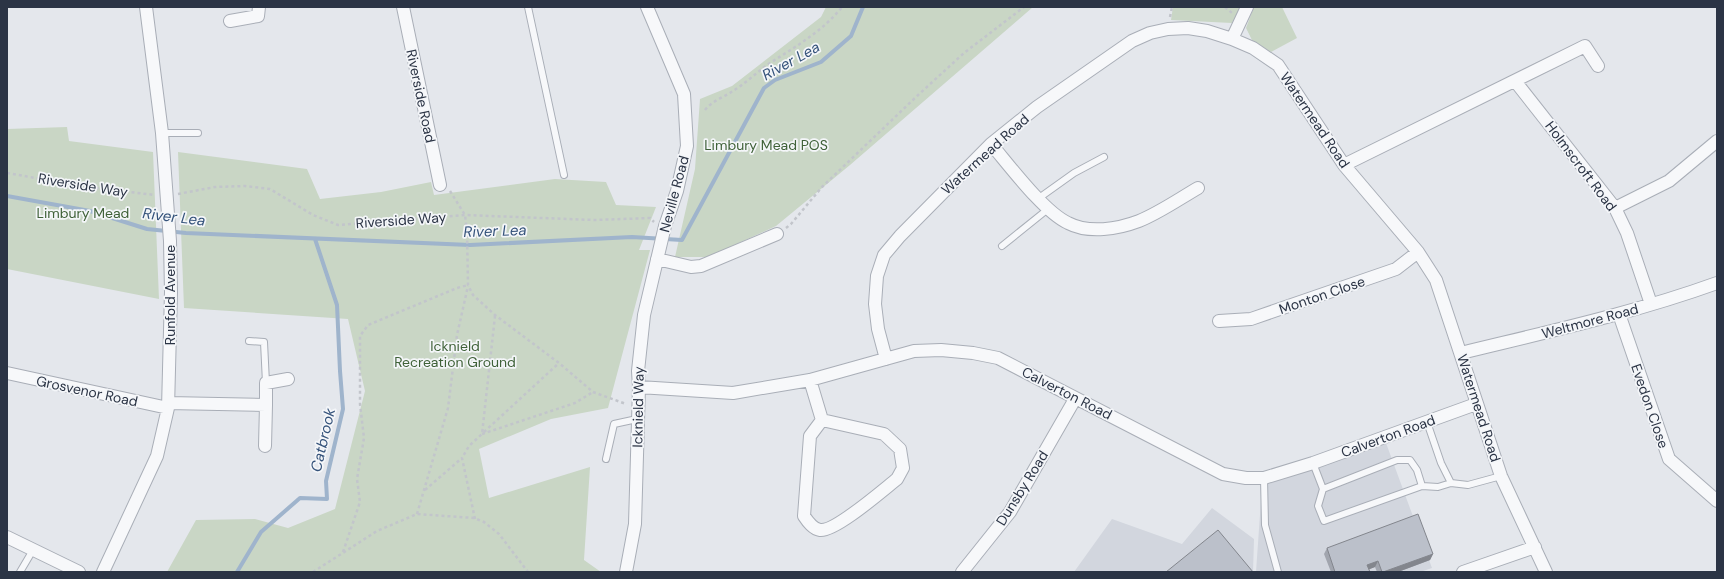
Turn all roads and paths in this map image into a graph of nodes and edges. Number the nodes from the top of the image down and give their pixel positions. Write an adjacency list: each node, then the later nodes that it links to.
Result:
1 (146, 7): 15 (street, Runfold Avenue)
2 (259, 7): 9 (street)
3 (403, 7): 22 (street, Riverside Road)
4 (528, 7): 21 (lane)
5 (647, 7): 30 (street, Neville Road)
6 (842, 7): 13 (path)
7 (1024, 7): 31 (path)
8 (1247, 7): 10 (street)
9 (230, 21)
10 (1232, 39): 17 (street, Watermead Road); 19 (street, Watermead Road)
11 (1598, 66): 12 (street)
12 (1515, 81): 19 (street); 27 (street, Holmscroft Road)
13 (705, 110)
14 (198, 133): 15 (lane)
15 (162, 134): 55 (street, Runfold Avenue)
16 (1717, 141): 27 (street)
17 (991, 144): 26 (street); 44 (street, Watermead Road)
18 (1104, 157): 26 (lane)
19 (1344, 165): 34 (street, Watermead Road)
20 (7, 173): 25 (path, Riverside Way)
21 (564, 175)
22 (440, 186): 29 (path)
23 (1198, 188): 28 (street)
24 (177, 194): 29 (path, Riverside Way)
25 (159, 195)
26 (1039, 198): 28 (street)
27 (1616, 208): 38 (street, Holmscroft Road)
28 (1048, 209): 33 (lane)
29 (465, 215): 30 (path, Riverside Way); 37 (path)
30 (660, 225): 32 (street, Neville Road)
31 (777, 234): 35 (street)
32 (662, 244): 35 (street, Icknield Way)
33 (1002, 246)
34 (1418, 252): 41 (street, Monton Close); 43 (street, Watermead Road)
35 (657, 259): 50 (street, Icknield Way)
36 (1717, 283): 38 (street, Weltmore Road)
37 (468, 286): 40 (path); 69 (path); 76 (path)
38 (1651, 304): 39 (street, Weltmore Road)
39 (1619, 314): 43 (street, Weltmore Road); 70 (street, Evedon Close)
40 (495, 315): 45 (path); 59 (path)
41 (1219, 321)
42 (249, 342): 49 (lane)
43 (1461, 353): 53 (street, Watermead Road)
44 (886, 359): 48 (street, Calverton Road); 52 (street, Calverton Road)
45 (559, 363): 51 (path); 59 (path)
46 (7, 373): 55 (street, Grosvenor Road)
47 (288, 379): 49 (street)
48 (810, 380): 50 (street, Calverton Road); 57 (street)
49 (266, 383): 54 (street)
50 (639, 387): 56 (street, Icknield Way)
51 (593, 392): 56 (path); 59 (path)
52 (1075, 398): 65 (street, Calverton Road); 83 (street, Dunsby Road)
53 (1476, 404): 58 (street, Calverton Road); 64 (street, Watermead Road)
54 (266, 405): 55 (street, Grosvenor Road); 60 (street)
55 (168, 406): 79 (street, Runfold Avenue)
56 (638, 413): 62 (lane); 82 (street, Icknield Way)
57 (822, 420): 57 (street)
58 (1427, 422): 63 (street, Calverton Road); 66 (lane)
59 (482, 434): 61 (path)
60 (265, 446)
61 (462, 458): 69 (path); 72 (path)
62 (606, 459)
63 (1313, 463): 65 (street, Calverton Road); 68 (lane)
64 (1501, 476): 66 (lane); 74 (street, Watermead Road)
65 (1264, 478): 84 (lane)
66 (1451, 483): 67 (lane)
67 (1422, 486): 68 (lane); 68 (lane)
68 (1323, 488)
69 (424, 491): 71 (path)
70 (1717, 501)
71 (417, 514): 72 (path); 76 (path)
72 (476, 519): 81 (path)
73 (7, 537): 75 (street)
74 (1535, 547): 85 (street); 86 (street, Watermead Road)
75 (33, 550): 77 (lane); 78 (street)
76 (343, 552): 80 (path)
77 (20, 572)
78 (79, 572)
79 (103, 572)
80 (313, 572)
81 (528, 572)
82 (626, 572)
83 (962, 572)
84 (1278, 572)
85 (1463, 572)
86 (1546, 572)

